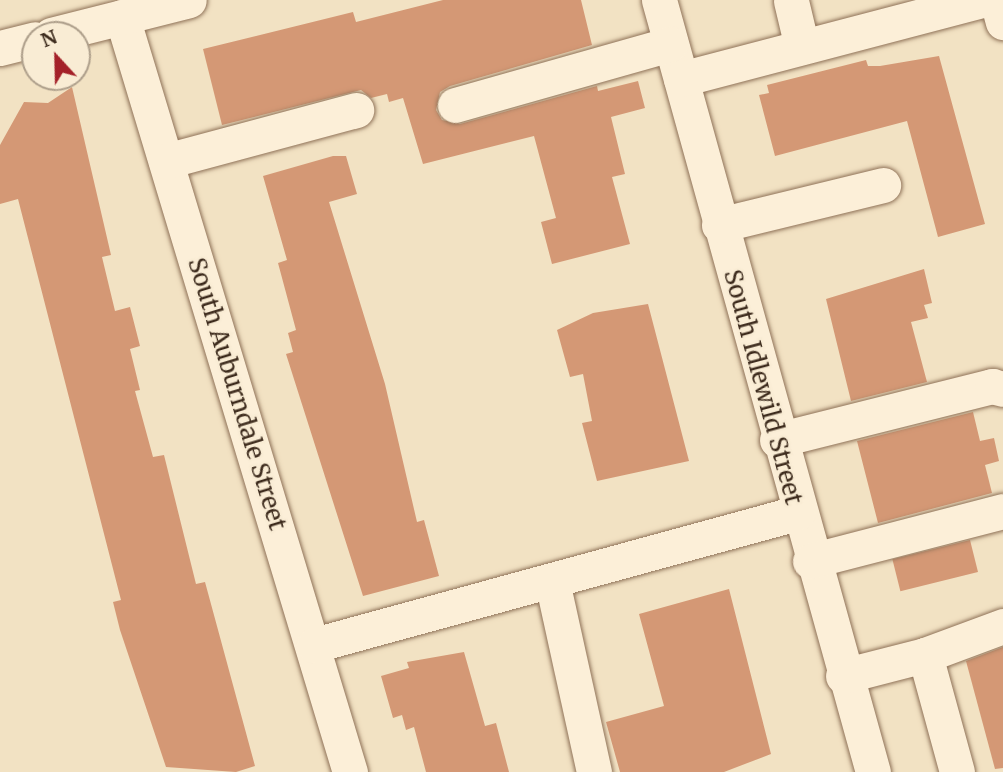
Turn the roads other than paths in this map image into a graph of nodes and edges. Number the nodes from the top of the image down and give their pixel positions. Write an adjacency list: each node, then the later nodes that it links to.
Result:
1 (189, 0): 6 (street)
2 (659, 0): 10 (street, South Idlewild Street)
3 (982, 0): 11 (street)
4 (996, 0): 8 (street)
5 (791, 2): 11 (street)
6 (111, 12): 7 (street); 16 (street, South Auburndale Street)
7 (88, 21)
8 (1003, 22)
9 (21, 43): 12 (street)
10 (671, 44): 13 (street, South Idlewild Street); 14 (street)
11 (802, 47): 13 (street)
12 (0, 48)
13 (681, 79): 18 (street, South Idlewild Street)
14 (455, 105)
15 (356, 110): 16 (street)
16 (166, 161): 26 (street, South Auburndale Street)
17 (883, 185): 18 (street)
18 (719, 225): 20 (street, South Idlewild Street)
19 (1003, 389): 20 (street)
20 (777, 440): 22 (street, South Idlewild Street)
21 (1003, 512): 23 (street)
22 (797, 513): 23 (street, South Idlewild Street); 24 (street)
23 (810, 561): 28 (street, South Idlewild Street)
24 (552, 581): 26 (street); 30 (street)
25 (1003, 626): 27 (street)
26 (314, 645): 29 (street, South Auburndale Street)
27 (925, 655): 28 (street); 32 (street)
28 (843, 676): 31 (street, South Idlewild Street)
29 (350, 772)
30 (594, 772)
31 (873, 772)
32 (957, 772)

